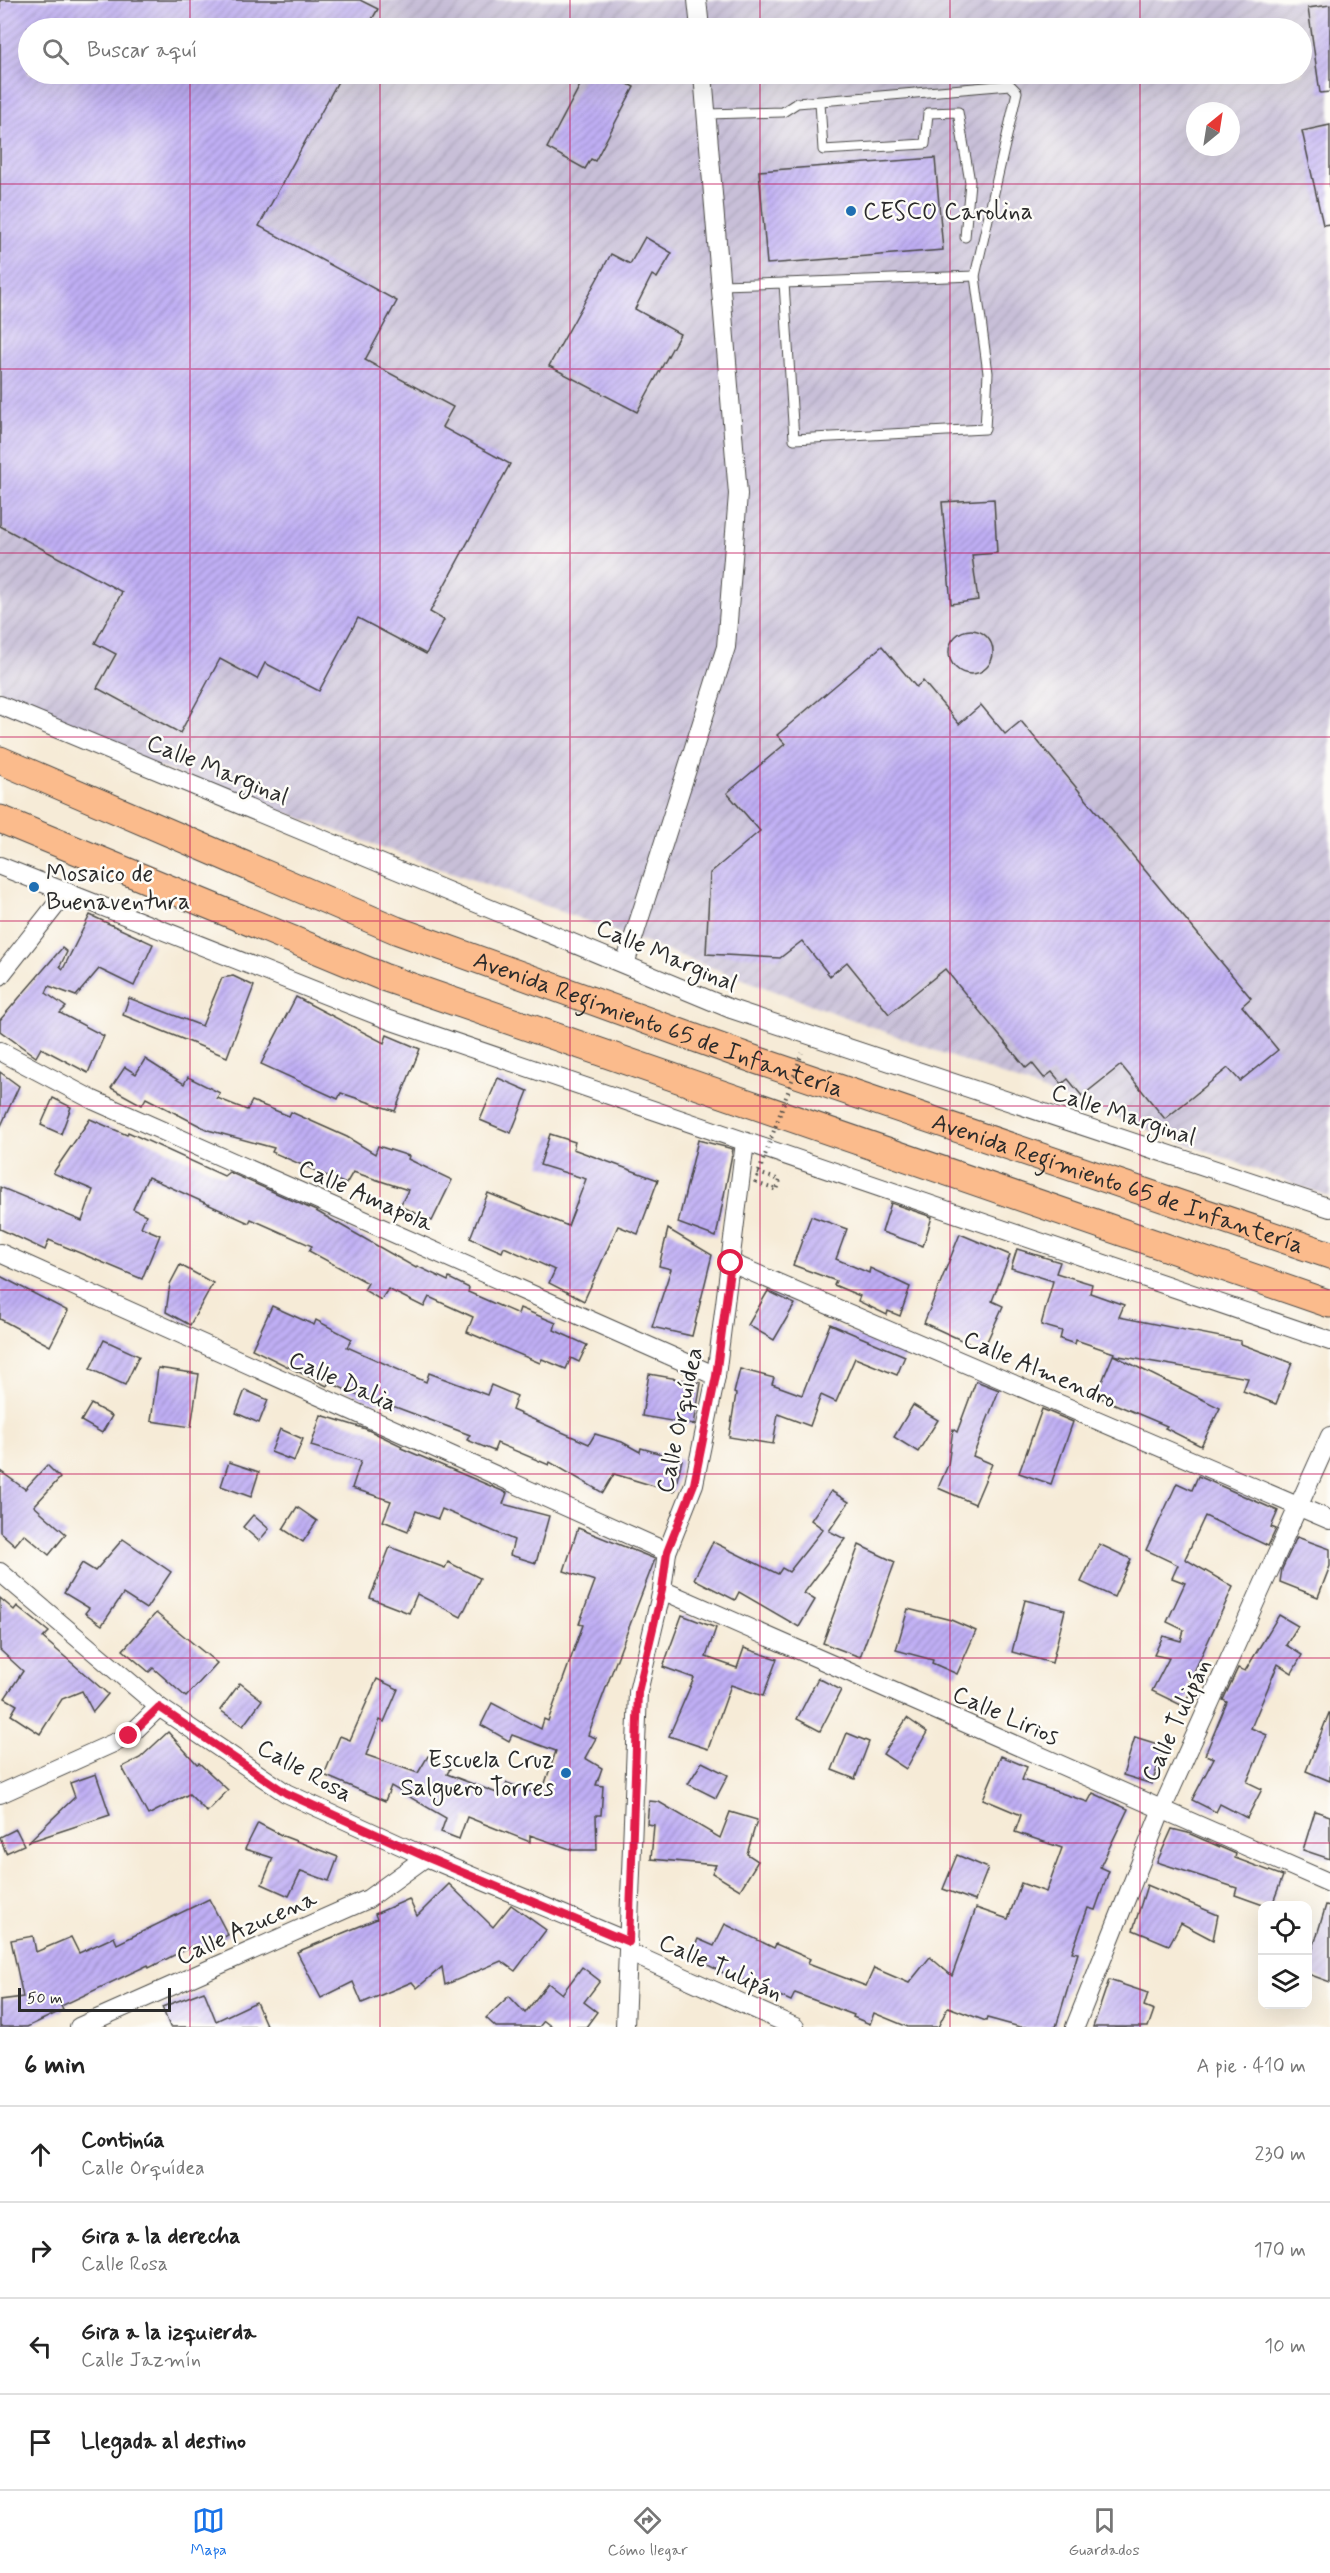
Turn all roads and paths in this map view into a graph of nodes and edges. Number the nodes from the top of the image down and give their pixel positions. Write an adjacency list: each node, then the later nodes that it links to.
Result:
1 (697, 0): 2 (street)
2 (699, 18)
3 (704, 84): 5 (street)
4 (820, 102): 5 (lane); 6 (lane); 7 (lane)
5 (706, 114): 9 (street)
6 (965, 237)
7 (975, 276): 8 (lane); 8 (lane)
8 (784, 283): 9 (lane)
9 (721, 285): 15 (street)
10 (0, 705): 15 (street, Calle Marginal)
11 (0, 759): 23 (main road, Avenida Regimiento 65 de Infantería)
12 (0, 819): 25 (main road, Avenida Regimiento 65 de Infantería)
13 (0, 866): 14 (street)
14 (67, 891): 16 (street); 19 (street)
15 (625, 964): 21 (street, Calle Marginal)
16 (0, 976)
17 (0, 1051): 27 (street, Calle Amapola)
18 (802, 1053): 20 (path, bridge)
19 (745, 1142): 24 (street, Calle Orquídea); 26 (street)
20 (768, 1176)
21 (1330, 1208)
22 (0, 1253): 31 (street, Calle Dalia)
23 (1330, 1256)
24 (731, 1263): 27 (street, Calle Orquídea); 29 (street, Calle Almendro)
25 (1330, 1304)
26 (1330, 1341)
27 (716, 1376): 31 (street, Calle Orquídea)
28 (1330, 1436): 29 (street, Calle Tulipán)
29 (1298, 1506): 30 (street, Calle Almendro); 36 (street, Calle Tulipán)
30 (1330, 1520)
31 (667, 1552): 33 (street, Calle Orquídea)
32 (0, 1572): 34 (street, Calle Rosa)
33 (662, 1590): 36 (street, Calle Lirios); 39 (street, Calle Orquídea)
34 (159, 1707): 35 (street); 37 (street, Calle Rosa)
35 (0, 1794)
36 (1162, 1809): 38 (street, Calle Lirios); 43 (street, Calle Tulipán)
37 (426, 1857): 39 (street, Calle Rosa); 40 (street, Calle Azucena)
38 (1330, 1883)
39 (628, 1947): 41 (street, Calle Orquídea); 42 (street, Calle Tulipán)
40 (79, 2027)
41 (625, 2027)
42 (795, 2027)
43 (1075, 2027)

